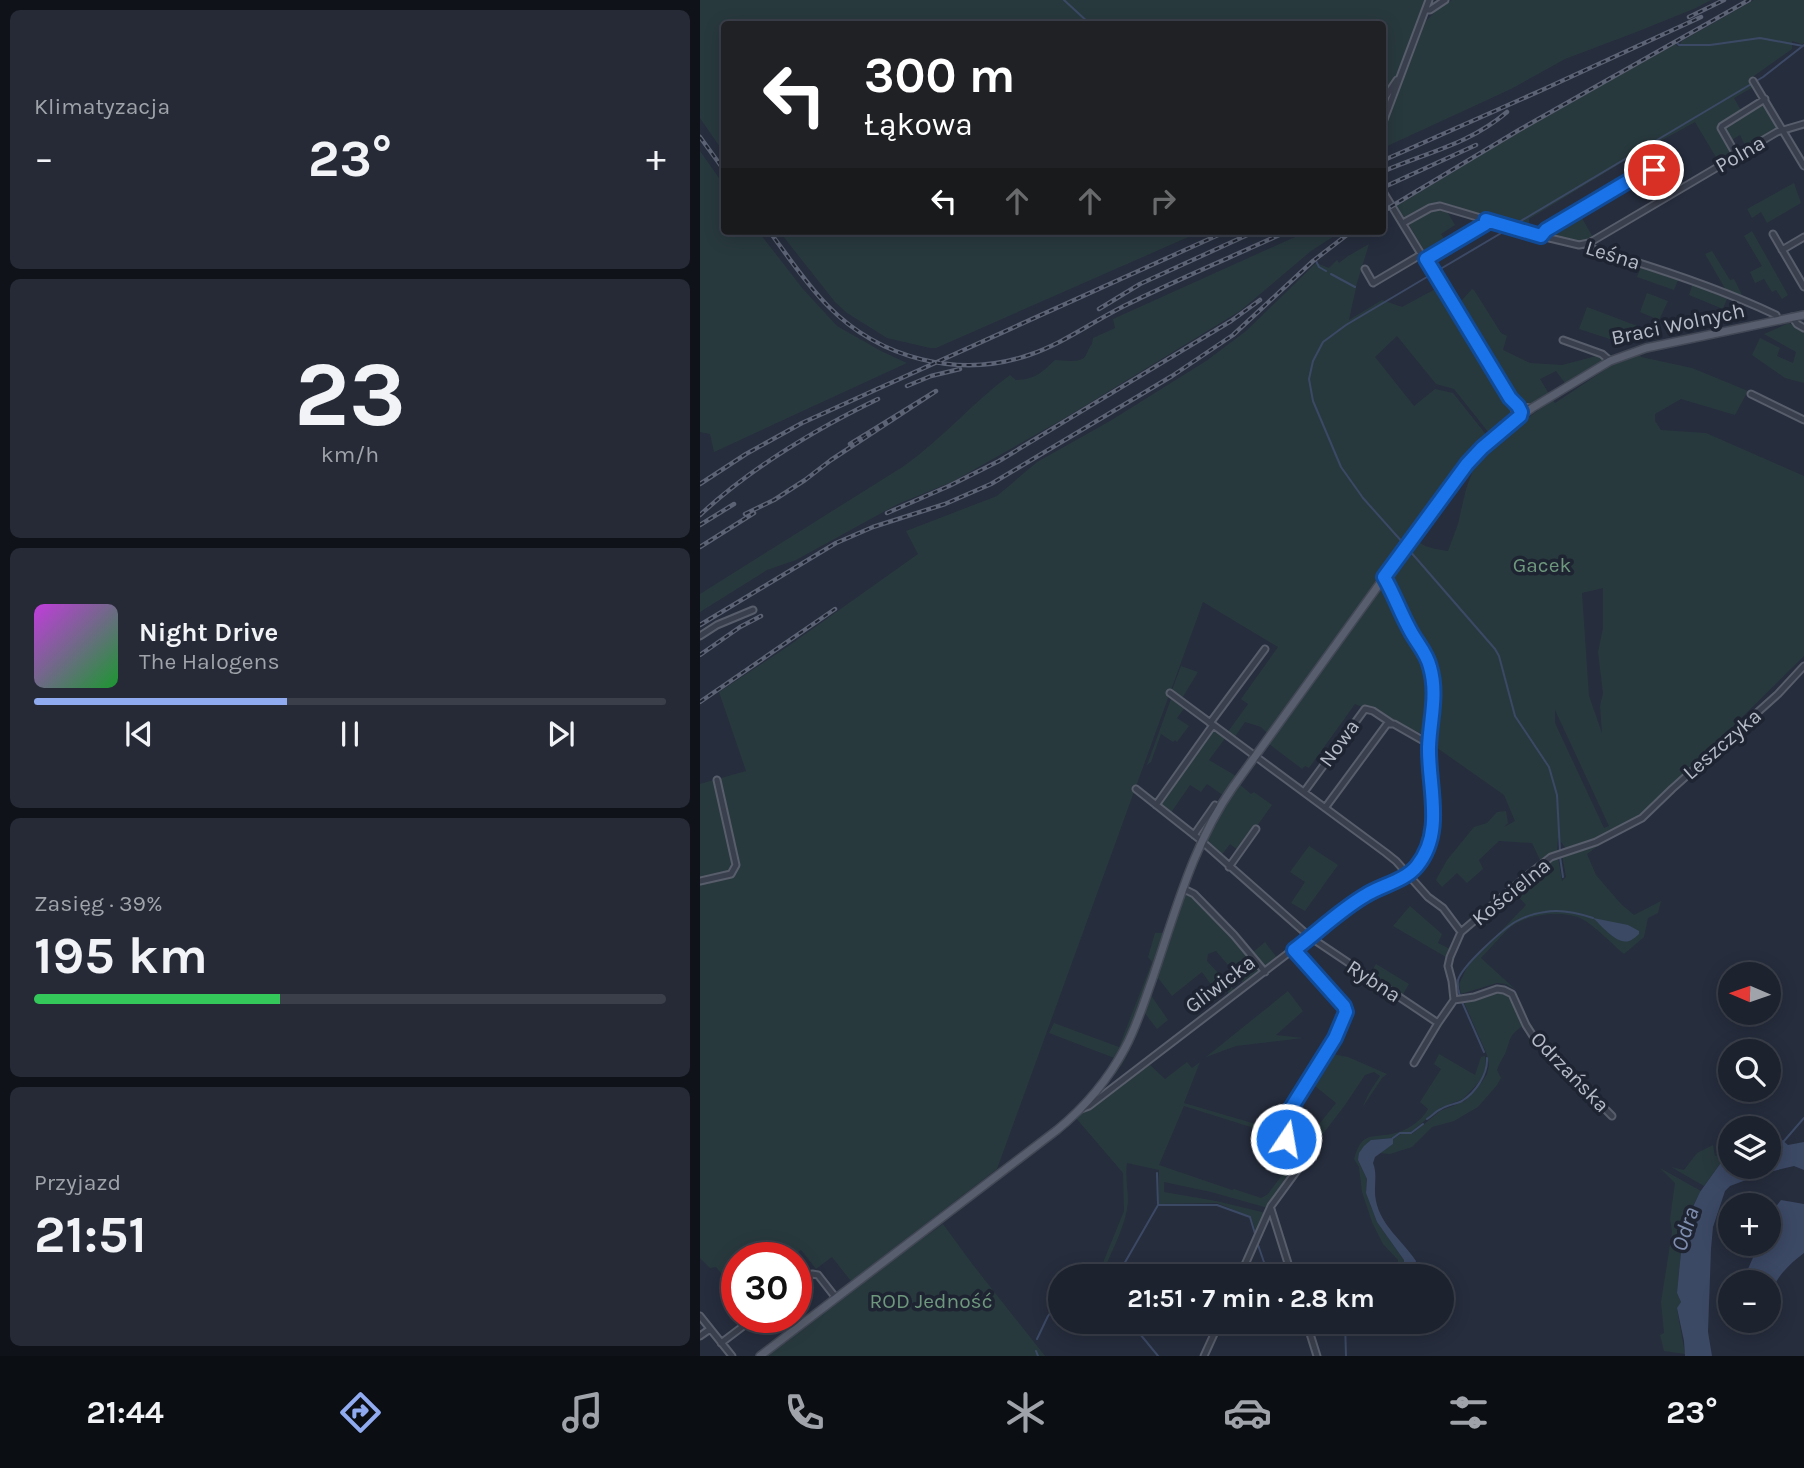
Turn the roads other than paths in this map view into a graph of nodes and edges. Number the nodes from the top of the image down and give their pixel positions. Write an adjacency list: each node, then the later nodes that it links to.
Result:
1 (1429, 0): 3 (street)
2 (1446, 0): 3 (street)
3 (1426, 10): 4 (street)
4 (1402, 71): 6 (street); 8 (street)
5 (1754, 82): 7 (street)
6 (1386, 96)
7 (1765, 99): 10 (street); 11 (street)
8 (1386, 114)
9 (1804, 124): 10 (street)
10 (1783, 130): 11 (street, Polna); 12 (street, Polna)
11 (1737, 156): 13 (street, Polna)
12 (1804, 166)
13 (1670, 195): 18 (street); 20 (street, Polna)
14 (1386, 196): 16 (street)
15 (1486, 220): 16 (street, Leśna); 18 (street, Leśna); 22 (street)
16 (1403, 223): 22 (street)
17 (1773, 234): 21 (street)
18 (1541, 236): 20 (street, Leśna)
19 (1804, 237): 21 (street)
20 (1588, 243): 27 (street, Leśna)
21 (1782, 250): 24 (street)
22 (1424, 257): 23 (street); 32 (street)
23 (1365, 269)
24 (1804, 287)
25 (1804, 315): 26 (main road, Braci Wolnych)
26 (1793, 317): 27 (main road, Braci Wolnych); 28 (street)
27 (1778, 320): 30 (main road, Braci Wolnych)
28 (1804, 328)
29 (1563, 340): 30 (street, Braci Wolnych)
30 (1609, 361): 34 (main road, Gliwicka)
31 (1751, 394): 36 (street)
32 (1510, 398): 33 (street); 35 (street)
33 (1518, 406): 34 (street); 35 (street)
34 (1532, 408): 35 (main road, Gliwicka)
35 (1519, 416): 37 (main road, Gliwicka)
36 (1804, 420)
37 (1384, 577): 47 (street); 50 (main road, Gliwicka)
38 (753, 610): 39 (street)
39 (700, 636)
40 (1265, 649): 45 (street)
41 (1804, 666): 57 (street, Leszczyka)
42 (1170, 693): 45 (street)
43 (1380, 716): 44 (street, Nowa); 46 (street, Nowa); 53 (street, Nowa)
44 (1391, 723): 46 (street, Nowa); 48 (street, Nowa)
45 (1212, 724): 50 (street); 54 (street)
46 (1382, 729): 56 (street, Nowa)
47 (1430, 736): 48 (street); 49 (street)
48 (1422, 739): 49 (street, Nowa)
49 (1429, 744): 62 (street)
50 (1255, 756): 53 (street); 60 (main road, Gliwicka)
51 (717, 780): 63 (street)
52 (1136, 789): 54 (street, Rybna)
53 (1304, 792): 56 (street)
54 (1156, 804): 59 (street, Rybna)
55 (1215, 805): 59 (street)
56 (1325, 808): 62 (street)
57 (1638, 820): 65 (street, Kościelna)
58 (1256, 829): 61 (street)
59 (1194, 835): 60 (street, Rybna)
60 (1201, 842): 61 (street, Rybna); 64 (main road, Gliwicka)
61 (1229, 867): 66 (street, Rybna)
62 (1408, 875): 65 (street); 66 (street, Gliwicka)
63 (700, 881)
64 (1184, 889): 68 (street); 72 (main road, Gliwicka)
65 (1461, 932): 69 (street)
66 (1310, 937): 67 (street, Gliwicka); 70 (street, Rybna)
67 (1294, 950): 68 (street, Gliwicka); 74 (street)
68 (1265, 972): 72 (street, Gliwicka)
69 (1454, 1000): 70 (street); 73 (street, Odrzańska)
70 (1438, 1023): 71 (street)
71 (1414, 1063)
72 (1104, 1089): 78 (main road, Gliwicka)
73 (1612, 1116)
74 (1271, 1207): 75 (street); 76 (street)
75 (1245, 1264)
76 (1288, 1264)
77 (812, 1274): 78 (street)
78 (836, 1298): 87 (main road, Gliwicka)
79 (700, 1315): 80 (street)
80 (710, 1329): 84 (street); 85 (street)
81 (736, 1333): 85 (street)
82 (1214, 1334): 88 (street)
83 (1310, 1334): 89 (street)
84 (700, 1336)
85 (722, 1345): 86 (street)
86 (730, 1356)
87 (760, 1356)
88 (1204, 1356)
89 (1317, 1356)

